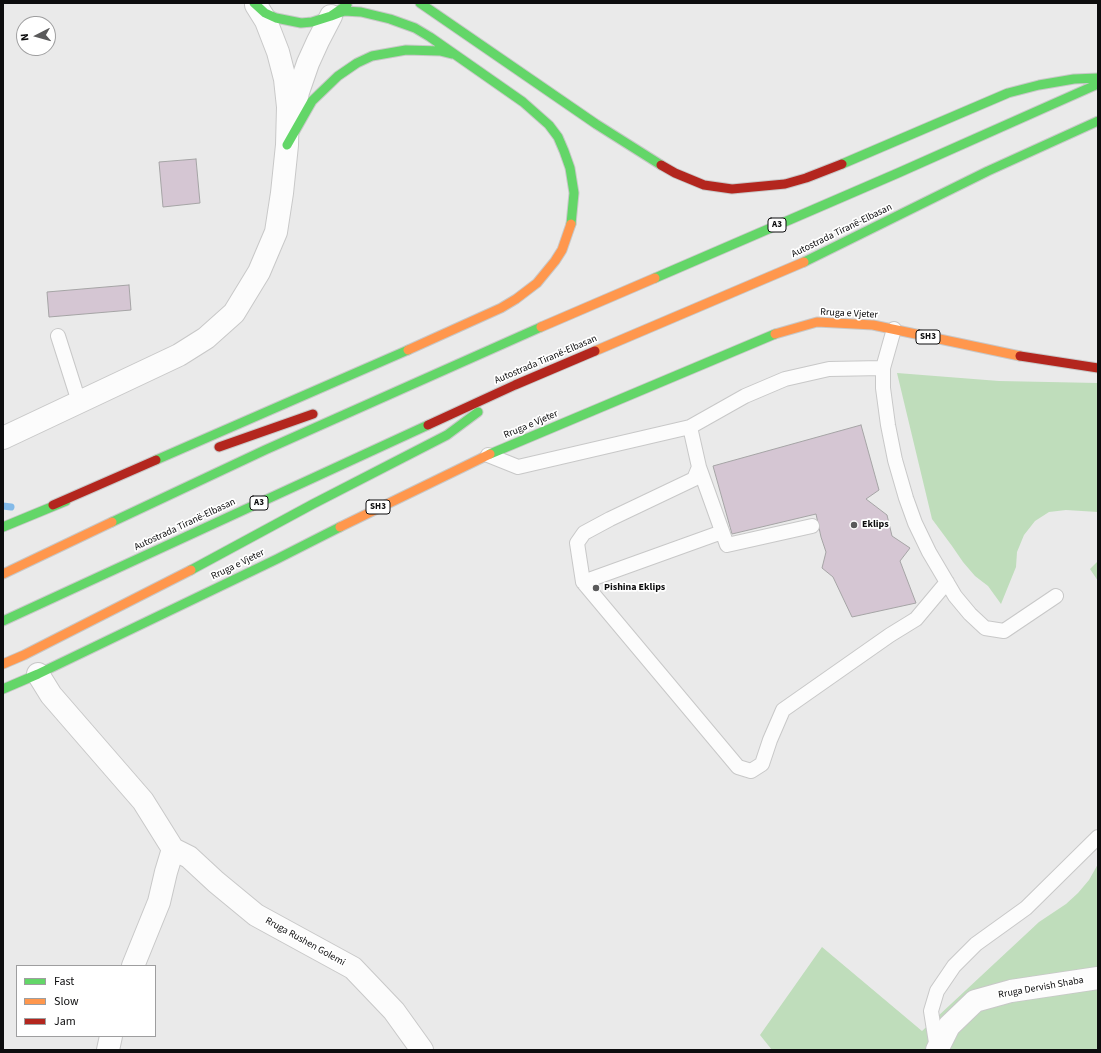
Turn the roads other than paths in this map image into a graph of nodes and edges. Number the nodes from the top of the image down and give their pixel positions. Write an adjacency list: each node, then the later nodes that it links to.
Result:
1 (349, 3): 4 (main road)
2 (420, 3): 6 (main road)
3 (253, 4): 4 (main road); 9 (street)
4 (331, 16): 5 (main road); 9 (street)
5 (459, 58): 9 (main road); 25 (main road)
6 (1098, 78)
7 (1098, 84): 12 (main road, A3)
8 (1098, 121): 15 (main road, Autostrada Tiranë-Elbasan / A3)
9 (287, 145): 17 (street)
10 (894, 329): 13 (lane); 14 (main road, Rruga e Vjeter / SH3); 22 (main road, Rruga e Vjeter / SH3)
11 (58, 336): 17 (lane)
12 (456, 364): 16 (main road); 29 (main road, A3)
13 (882, 368): 19 (lane); 31 (lane)
14 (1098, 368)
15 (515, 385): 33 (main road, Autostrada Tiranë-Elbasan / A3); 34 (main road)
16 (366, 395)
17 (79, 402): 20 (street)
18 (321, 411): 21 (main road)
19 (690, 427): 22 (lane); 24 (lane)
20 (3, 438)
21 (210, 450)
22 (488, 455): 35 (main road, Rruga e Vjeter / SH3)
23 (165, 466): 25 (main road)
24 (699, 467): 28 (lane); 30 (lane)
25 (53, 505): 27 (main road)
26 (812, 526): 28 (lane)
27 (3, 527)
28 (722, 532): 30 (lane)
29 (3, 574)
30 (583, 582): 31 (lane)
31 (947, 582): 32 (lane)
32 (1056, 596)
33 (3, 621)
34 (3, 664)
35 (38, 674): 36 (main road, Rruga e Vjeter / SH3); 38 (street, Rruga Rushen Golemi)
36 (3, 689)
37 (1098, 837): 42 (lane)
38 (174, 848): 39 (street); 44 (street, Rruga Rushen Golemi)
39 (133, 965)
40 (1098, 978): 42 (street, Rruga Dervish Shaba)
41 (111, 1037): 43 (street)
42 (937, 1049)
43 (108, 1050)
44 (422, 1050)

